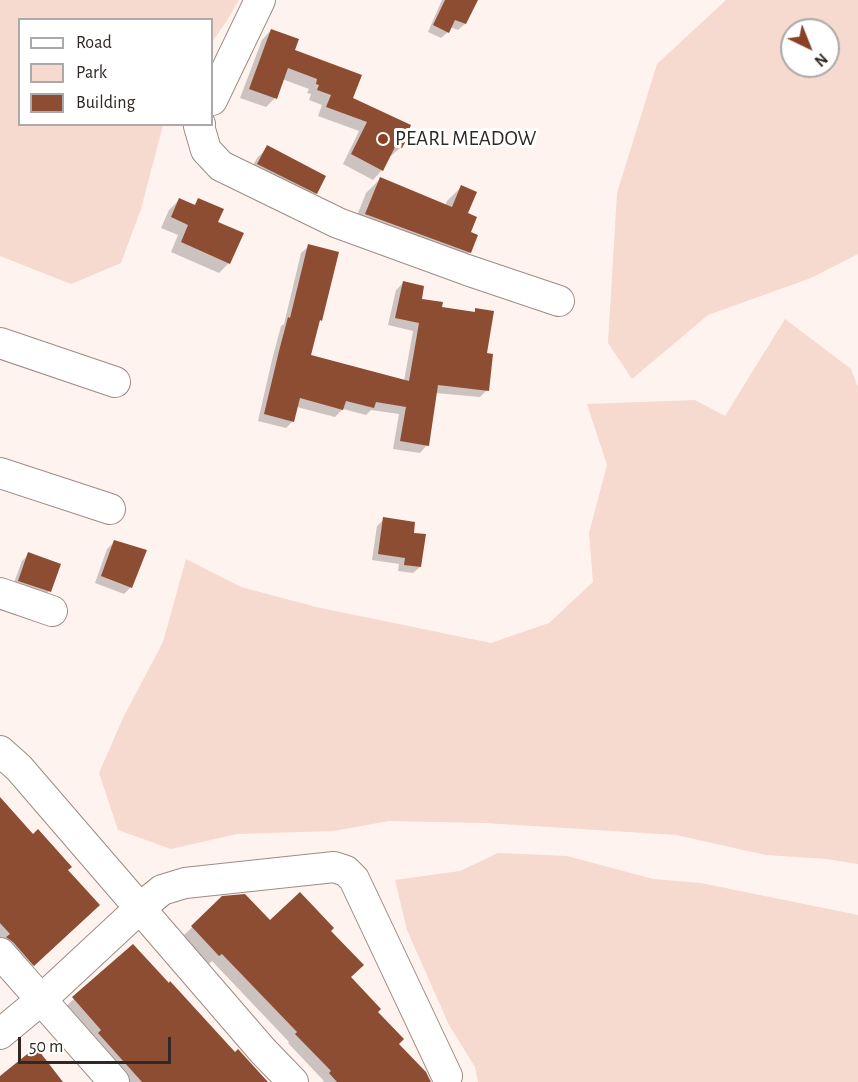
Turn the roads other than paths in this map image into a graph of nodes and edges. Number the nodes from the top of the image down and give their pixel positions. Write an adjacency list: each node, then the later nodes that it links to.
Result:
1 (260, 0): 2 (street)
2 (213, 98)
3 (199, 126): 4 (street)
4 (559, 301)
5 (0, 343): 6 (street)
6 (115, 382)
7 (0, 472): 8 (street)
8 (110, 509)
9 (0, 593): 10 (street)
10 (52, 611)
11 (0, 751): 12 (street)
12 (140, 908): 14 (street); 16 (street); 18 (street)
13 (0, 953): 14 (street)
14 (41, 1000): 15 (street); 17 (street)
15 (0, 1034)
16 (447, 1076)
17 (114, 1082)
18 (293, 1082)

